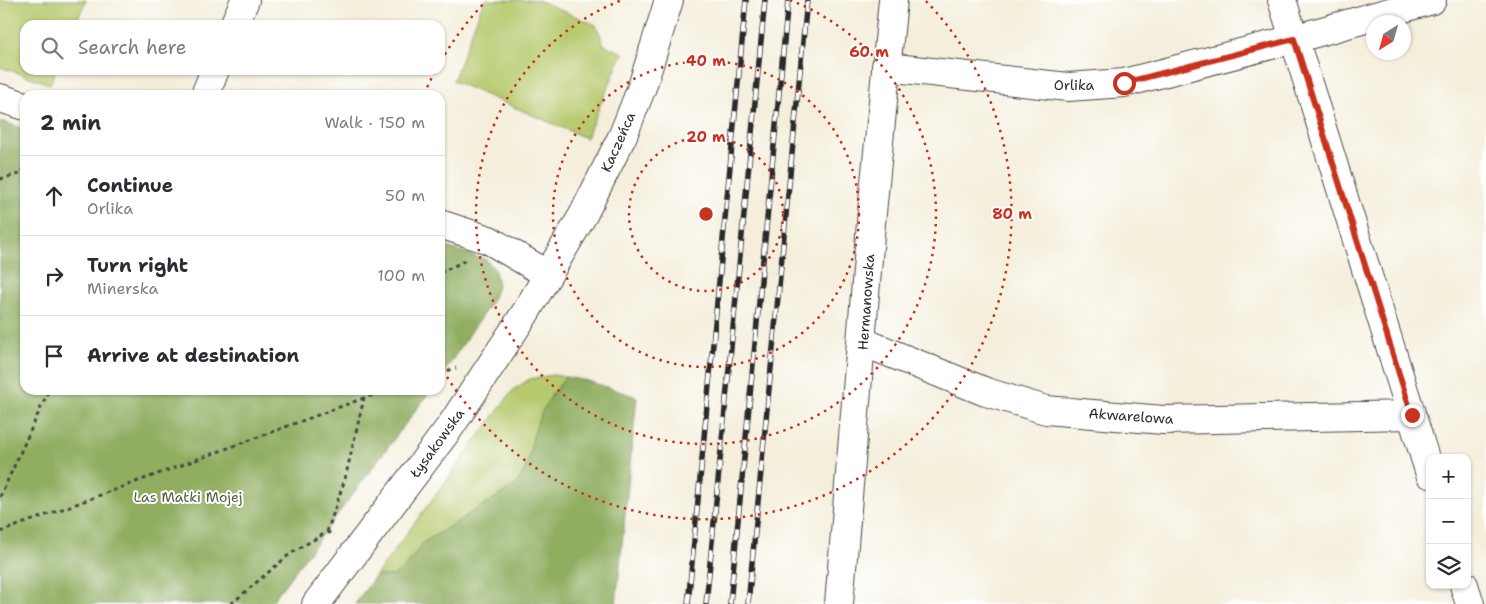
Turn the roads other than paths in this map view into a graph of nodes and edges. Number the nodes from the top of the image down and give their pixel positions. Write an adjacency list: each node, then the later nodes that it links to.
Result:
1 (245, 0): 6 (street)
2 (669, 0): 14 (street, Kaczeńca)
3 (893, 0): 8 (street, Hermanowska)
4 (1282, 0): 7 (street)
5 (1432, 0): 7 (street, Orlika)
6 (236, 20)
7 (1294, 39): 8 (street, Orlika); 16 (street)
8 (886, 67): 15 (street, Hermanowska)
9 (213, 75): 10 (street)
10 (207, 90)
11 (0, 98): 12 (street)
12 (20, 104)
13 (445, 226): 14 (street)
14 (547, 274): 19 (street, Łysakowska)
15 (863, 342): 16 (street, Akwarelowa); 20 (street, Hermanowska)
16 (1412, 415): 17 (street)
17 (1426, 461)
18 (1465, 589): 21 (street)
19 (316, 604)
20 (839, 604)
21 (1470, 604)

